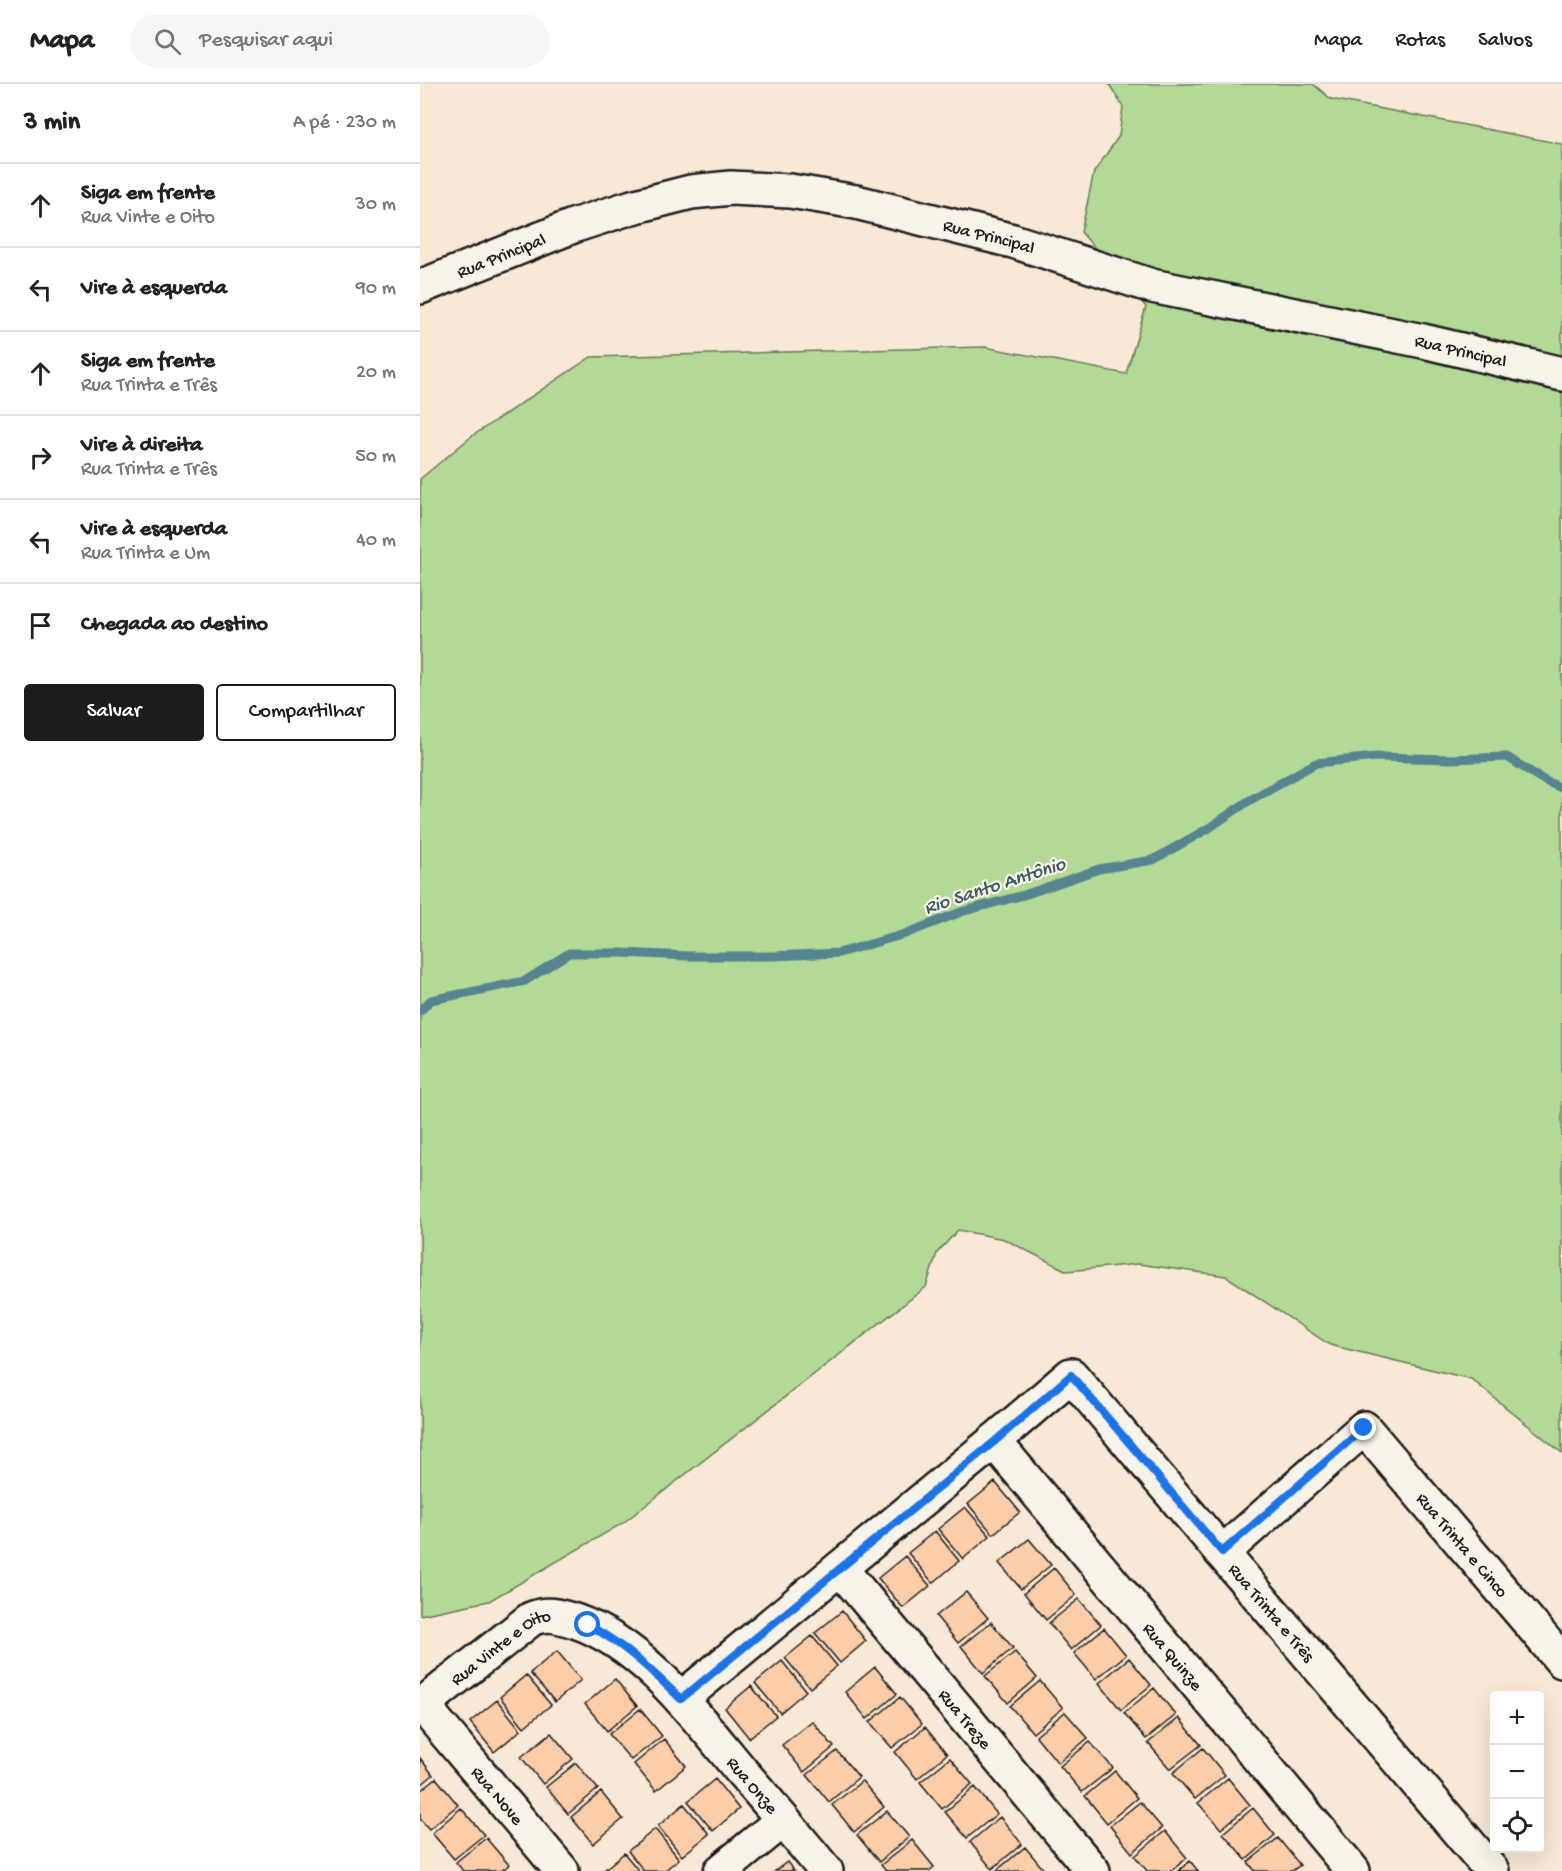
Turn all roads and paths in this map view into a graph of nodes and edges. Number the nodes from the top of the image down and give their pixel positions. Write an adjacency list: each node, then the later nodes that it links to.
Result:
1 (420, 287): 2 (street, Rua Principal)
2 (1562, 375)
3 (994, 1442): 4 (street, Rua Trinta e Três); 5 (street); 14 (street, Rua Quinze)
4 (1222, 1552): 6 (street, Rua Trinta e Cinco); 15 (street, Rua Trinta e Três)
5 (840, 1568): 7 (street); 13 (street, Rua Treze)
6 (1562, 1661)
7 (681, 1699): 8 (street, Rua Vinte e Oito); 9 (street, Rua Onze)
8 (434, 1719): 10 (street, Rua Nove)
9 (783, 1820): 11 (street); 12 (street, Rua Onze)
10 (561, 1871)
11 (722, 1871)
12 (826, 1871)
13 (1093, 1871)
14 (1353, 1871)
15 (1492, 1871)

